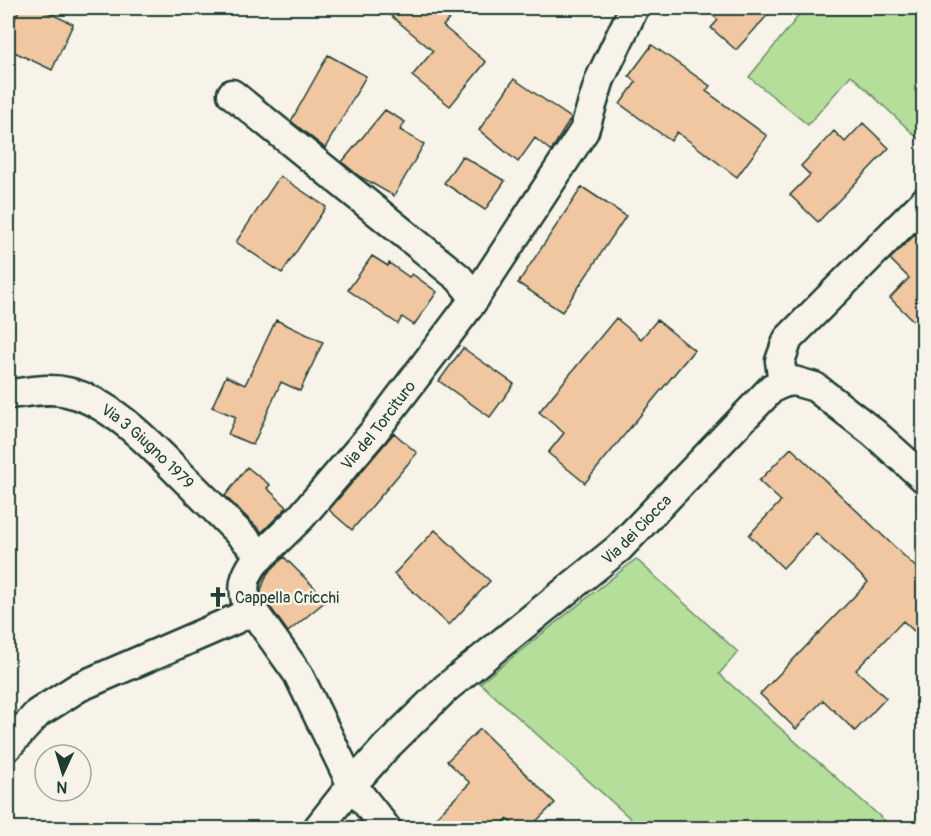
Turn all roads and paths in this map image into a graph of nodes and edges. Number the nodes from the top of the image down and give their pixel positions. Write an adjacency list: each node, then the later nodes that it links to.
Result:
1 (634, 8): 4 (street, Via del Torcituro)
2 (232, 93): 4 (street)
3 (924, 202): 5 (street)
4 (475, 298): 8 (street, Via del Torcituro)
5 (783, 383): 7 (street); 11 (street, Via dei Ciocca)
6 (8, 393): 8 (street, Via 3 Giugno 1979)
7 (924, 478)
8 (261, 555): 9 (street, Via del Torcituro)
9 (252, 610): 10 (street); 11 (street, Via del Torcituro)
10 (8, 746)
11 (352, 785): 12 (street); 13 (street, Via del Torcituro)
12 (318, 828)
13 (386, 828)

